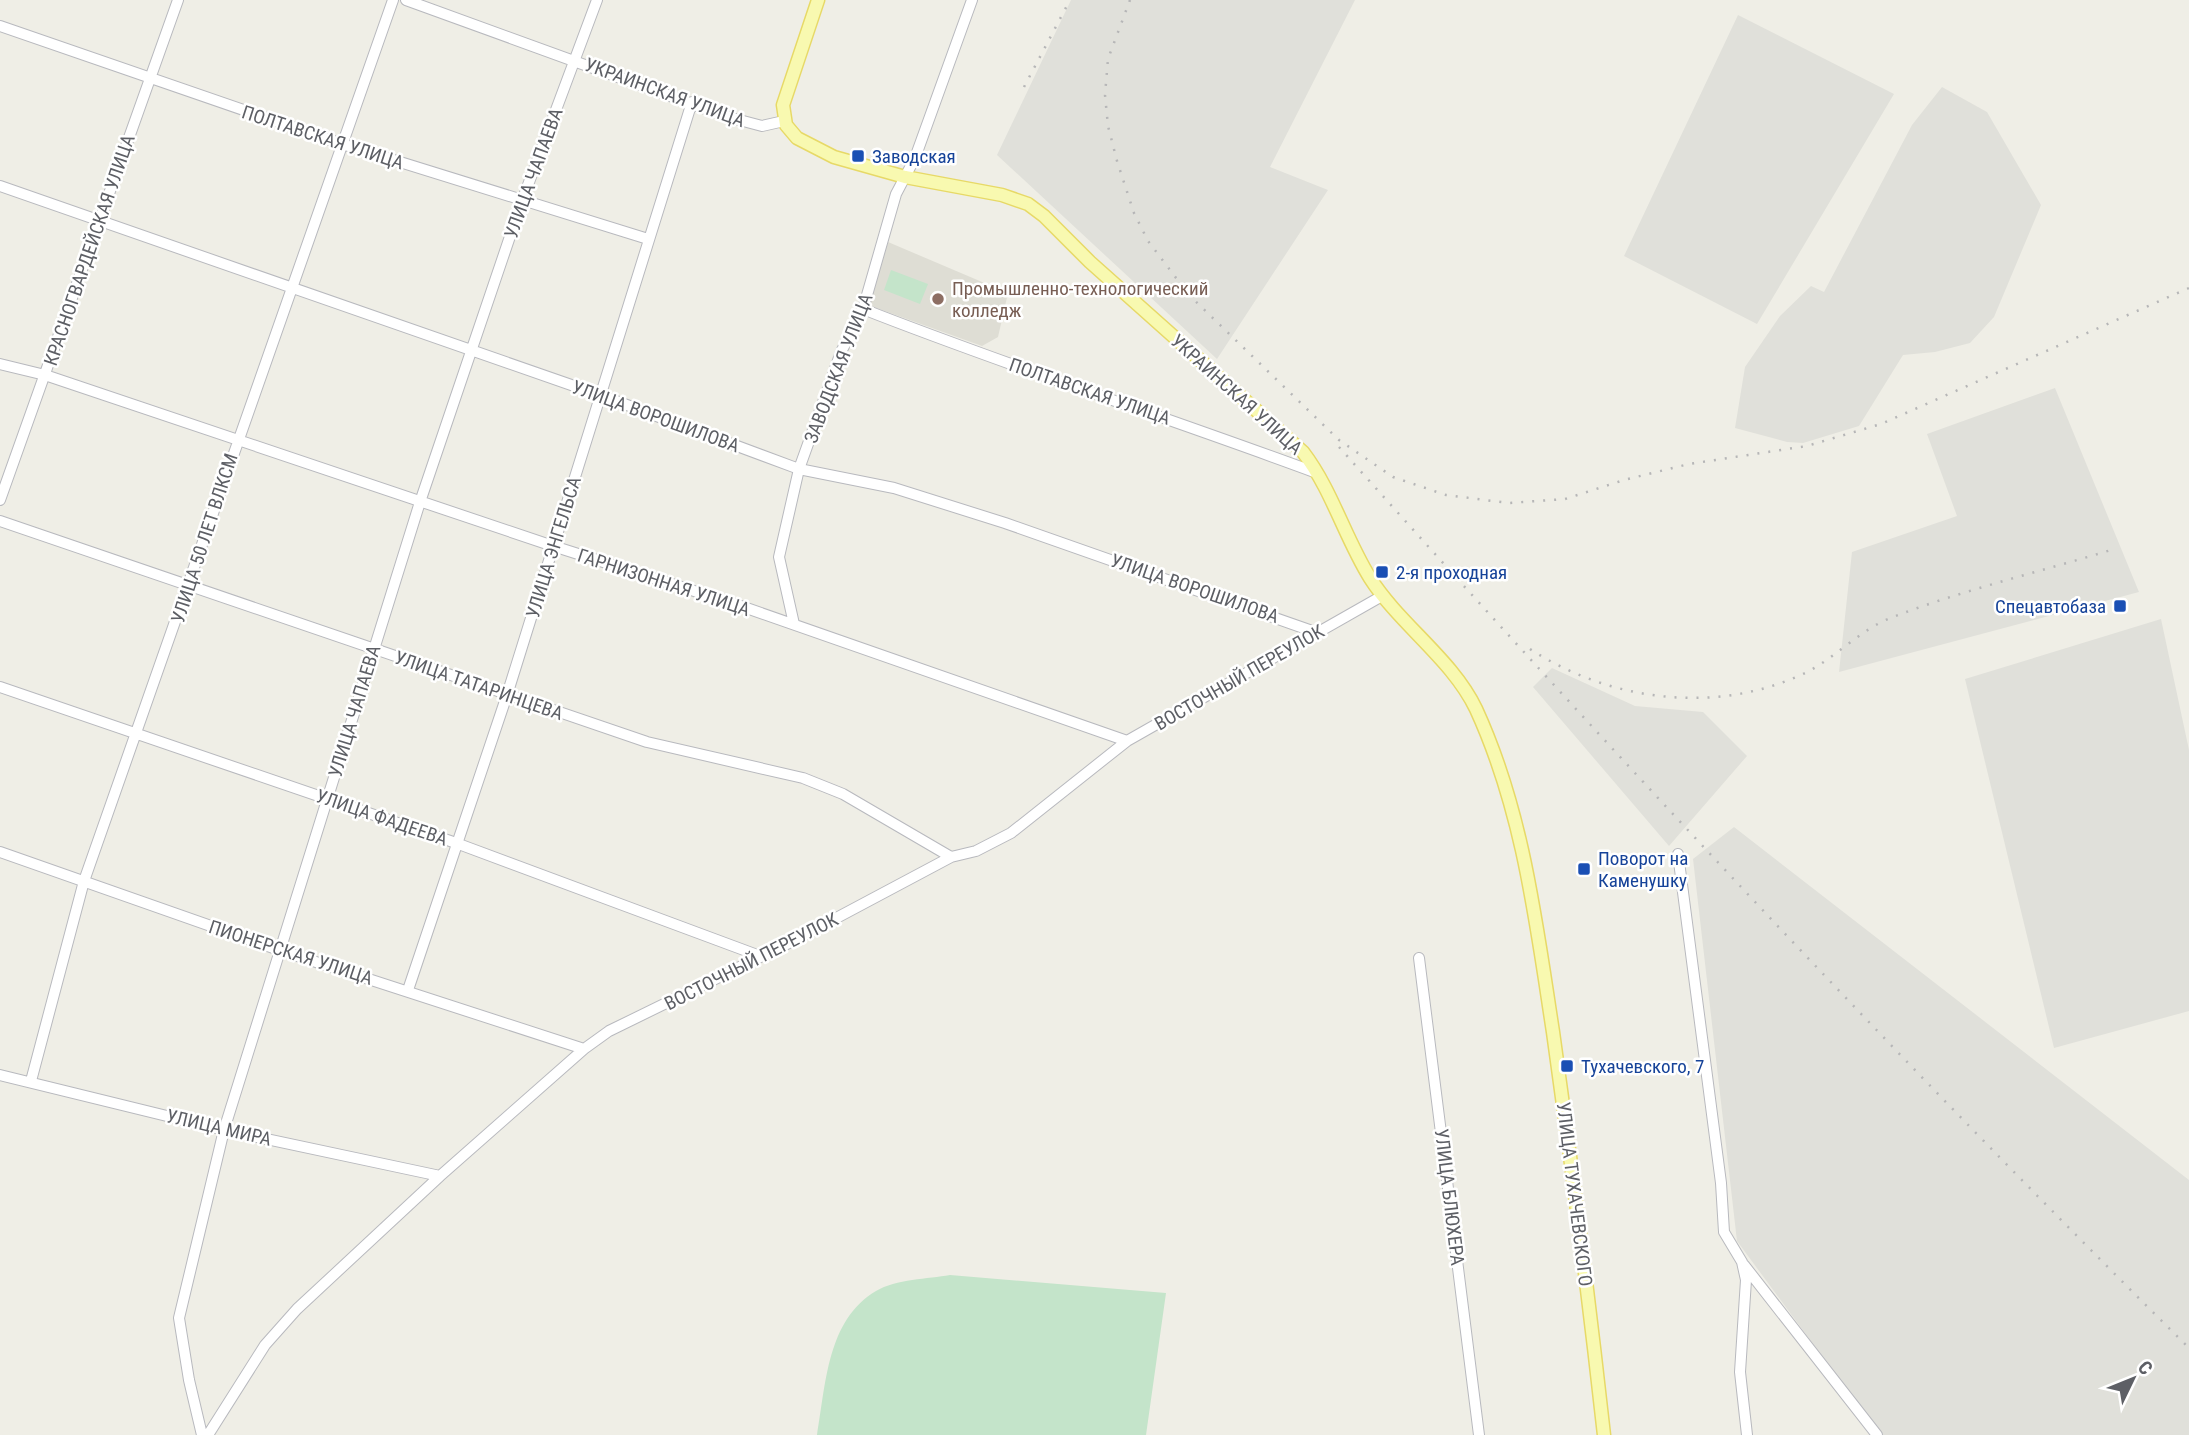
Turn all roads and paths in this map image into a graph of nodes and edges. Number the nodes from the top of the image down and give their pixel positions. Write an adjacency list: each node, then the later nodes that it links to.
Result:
1 (178, 0): 9 (street, КРАСНОГВАРДЕЙСКАЯ УЛИЦА)
2 (393, 0): 12 (street, УЛИЦА 50 ЛЕТ ВЛКСМ)
3 (406, 0): 8 (street, УКРАИНСКАЯ УЛИЦА)
4 (597, 0): 8 (street, УЛИЦА ЧАПАЕВА)
5 (818, 0): 11 (main road)
6 (972, 0): 13 (street, ЗАВОДСКАЯ УЛИЦА)
7 (0, 26): 9 (street, ПОЛТАВСКАЯ УЛИЦА)
8 (575, 60): 10 (street, УКРАИНСКАЯ УЛИЦА); 15 (street, УЛИЦА ЧАПАЕВА)
9 (149, 79): 12 (street, ПОЛТАВСКАЯ УЛИЦА); 16 (street, КРАСНОГВАРДЕЙСКАЯ УЛИЦА)
10 (692, 102): 11 (street, УКРАИНСКАЯ УЛИЦА); 17 (street, УЛИЦА ЭНГЕЛЬСА)
11 (785, 121): 13 (main road, УКРАИНСКАЯ УЛИЦА)
12 (342, 145): 15 (street, ПОЛТАВСКАЯ УЛИЦА); 18 (street, УЛИЦА 50 ЛЕТ ВЛКСМ)
13 (905, 177): 19 (street, ЗАВОДСКАЯ УЛИЦА); 26 (main road, УКРАИНСКАЯ УЛИЦА)
14 (0, 186): 16 (street, УЛИЦА ВОРОШИЛОВА)
15 (522, 201): 17 (street, ПОЛТАВСКАЯ УЛИЦА); 20 (street, УЛИЦА ЧАПАЕВА)
16 (97, 221): 18 (street, УЛИЦА ВОРОШИЛОВА); 22 (street, КРАСНОГВАРДЕЙСКАЯ УЛИЦА)
17 (648, 239): 23 (street, УЛИЦА ЭНГЕЛЬСА)
18 (292, 290): 20 (street, УЛИЦА ВОРОШИЛОВА); 24 (street, УЛИЦА 50 ЛЕТ ВЛКСМ)
19 (863, 309): 25 (street, ЗАВОДСКАЯ УЛИЦА); 26 (street, ПОЛТАВСКАЯ УЛИЦА)
20 (470, 349): 23 (street, УЛИЦА ВОРОШИЛОВА); 28 (street, УЛИЦА ЧАПАЕВА)
21 (0, 364): 22 (street, ГАРНИЗОННАЯ УЛИЦА)
22 (45, 375): 24 (street, ГАРНИЗОННАЯ УЛИЦА); 27 (street, КРАСНОГВАРДЕЙСКАЯ УЛИЦА)
23 (600, 395): 25 (street, УЛИЦА ВОРОШИЛОВА); 30 (street, УЛИЦА ЭНГЕЛЬСА)
24 (237, 439): 28 (street, ГАРНИЗОННАЯ УЛИЦА); 31 (street, УЛИЦА 50 ЛЕТ ВЛКСМ)
25 (799, 469): 33 (street, ЗАВОДСКАЯ УЛИЦА); 34 (street, УЛИЦА ВОРОШИЛОВА)
26 (1317, 473): 32 (main road, УКРАИНСКАЯ УЛИЦА)
27 (0, 500)
28 (420, 502): 30 (street, ГАРНИЗОННАЯ УЛИЦА); 35 (street, УЛИЦА ЧАПАЕВА)
29 (0, 521): 31 (street, УЛИЦА ТАТАРИНЦЕВА)
30 (552, 546): 33 (street, ГАРНИЗОННАЯ УЛИЦА); 37 (street, УЛИЦА ЭНГЕЛЬСА)
31 (189, 586): 35 (street, УЛИЦА ТАТАРИНЦЕВА); 38 (street, УЛИЦА 50 ЛЕТ ВЛКСМ)
32 (1382, 596): 34 (street, ВОСТОЧНЫЙ ПЕРЕУЛОК); 45 (main road, УКРАИНСКАЯ УЛИЦА)
33 (794, 624): 39 (street, ГАРНИЗОННАЯ УЛИЦА)
34 (1315, 632): 39 (street, ВОСТОЧНЫЙ ПЕРЕУЛОК)
35 (372, 648): 37 (street, УЛИЦА ТАТАРИНЦЕВА); 40 (street, УЛИЦА ЧАПАЕВА)
36 (0, 687): 38 (street, УЛИЦА ФАДЕЕВА)
37 (507, 695): 41 (street, УЛИЦА ЭНГЕЛЬСА); 44 (street, УЛИЦА ТАТАРИНЦЕВА)
38 (137, 733): 40 (street, УЛИЦА ФАДЕЕВА); 46 (street, УЛИЦА 50 ЛЕТ ВЛКСМ)
39 (1127, 741): 44 (street, ВОСТОЧНЫЙ ПЕРЕУЛОК)
40 (327, 798): 41 (street, УЛИЦА ФАДЕЕВА); 47 (street, УЛИЦА ЧАПАЕВА)
41 (456, 843): 48 (street, УЛИЦА ФАДЕЕВА); 50 (street, УЛИЦА ЭНГЕЛЬСА)
42 (0, 852): 46 (street, ПИОНЕРСКАЯ УЛИЦА)
43 (1678, 854): 56 (street)
44 (951, 858): 48 (street, ВОСТОЧНЫЙ ПЕРЕУЛОК)
45 (1529, 870): 60 (main road, УЛИЦА ТУХАЧЕВСКОГО)
46 (84, 881): 47 (street, ПИОНЕРСКАЯ УЛИЦА); 53 (street, УЛИЦА 50 ЛЕТ ВЛКСМ)
47 (279, 950): 50 (street, ПИОНЕРСКАЯ УЛИЦА); 54 (street, УЛИЦА ЧАПАЕВА)
48 (760, 957): 51 (street, ВОСТОЧНЫЙ ПЕРЕУЛОК)
49 (1419, 958): 59 (street, УЛИЦА БЛЮХЕРА)
50 (408, 990): 51 (street, ПИОНЕРСКАЯ УЛИЦА)
51 (584, 1049): 55 (street, ВОСТОЧНЫЙ ПЕРЕУЛОК)
52 (0, 1075): 53 (street, УЛИЦА МИРА)
53 (31, 1081): 54 (street, УЛИЦА МИРА)
54 (224, 1130): 55 (street, УЛИЦА МИРА); 57 (street, УЛИЦА ЧАПАЕВА)
55 (440, 1176): 58 (street, ВОСТОЧНЫЙ ПЕРЕУЛОК)
56 (1742, 1262): 61 (street); 62 (street)
57 (202, 1435)
58 (208, 1435)
59 (1479, 1435)
60 (1604, 1435)
61 (1747, 1435)
62 (1877, 1435)

